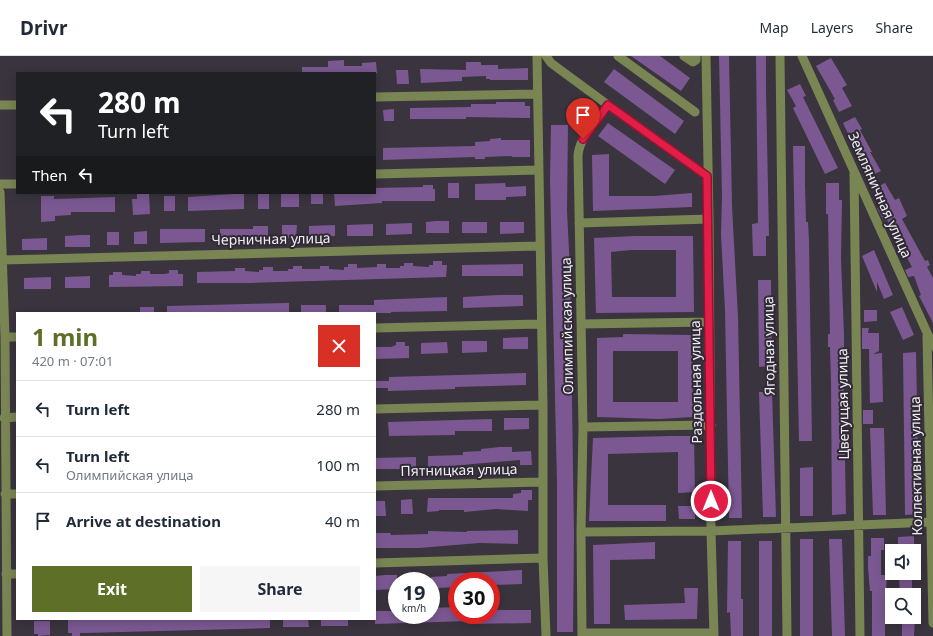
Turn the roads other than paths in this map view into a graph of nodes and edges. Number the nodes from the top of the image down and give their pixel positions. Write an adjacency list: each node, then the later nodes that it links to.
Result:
1 (537, 56): 9 (street, Олимпийская улица)
2 (546, 56): 13 (street)
3 (618, 56): 14 (street)
4 (684, 56): 5 (street)
5 (696, 56)
6 (706, 56): 18 (street, Раздольная улица)
7 (780, 56): 46 (street, Ягодная улица)
8 (802, 56): 16 (street, Земляничная улица)
9 (537, 94): 10 (street); 15 (street, Олимпийская улица)
10 (376, 97)
11 (0, 105): 12 (street)
12 (16, 105)
13 (608, 105): 18 (street); 23 (street, Олимпийская улица)
14 (695, 112)
15 (538, 170): 17 (street); 24 (street, Олимпийская улица)
16 (854, 171): 30 (street, Земляничная улица); 45 (street, Цветущая улица)
17 (376, 174)
18 (707, 176): 22 (street, Раздольная улица)
19 (0, 184): 20 (street)
20 (16, 184)
21 (0, 192): 25 (street)
22 (709, 220): 23 (street); 26 (street, Раздольная улица)
23 (579, 224): 28 (street, Олимпийская улица)
24 (539, 246): 25 (street, Черничная улица); 27 (street, Олимпийская улица)
25 (3, 260): 32 (street)
26 (709, 322): 28 (street); 38 (street, Раздольная улица)
27 (541, 324): 29 (street); 34 (street, Олимпийская улица)
28 (581, 324): 39 (street, Олимпийская улица)
29 (376, 328)
30 (927, 333): 33 (street, Земляничная улица); 44 (street, Коллективная улица)
31 (16, 337): 32 (street)
32 (5, 338): 37 (street)
33 (933, 346)
34 (543, 405): 35 (street); 40 (street, Олимпийская улица)
35 (376, 409)
36 (16, 417): 37 (street)
37 (4, 418): 42 (street)
38 (710, 425): 39 (street); 47 (street, Раздольная улица)
39 (583, 427): 48 (street, Олимпийская улица)
40 (543, 482): 41 (street, Пятницкая улица); 49 (street, Олимпийская улица)
41 (376, 486)
42 (5, 494): 43 (street); 51 (street)
43 (16, 494)
44 (932, 522): 45 (street); 53 (street, Коллективная улица)
45 (858, 526): 46 (street); 59 (street, Цветущая улица)
46 (785, 528): 47 (street); 58 (street, Ягодная улица)
47 (711, 531): 48 (street); 54 (street, Раздольная улица)
48 (581, 532): 55 (street, Олимпийская улица)
49 (543, 558): 50 (street); 57 (street, Олимпийская улица)
50 (376, 563)
51 (6, 574): 52 (street); 56 (street)
52 (16, 574)
53 (933, 623)
54 (714, 634): 55 (street)
55 (582, 635)
56 (7, 636)
57 (546, 636)
58 (787, 636)
59 (860, 636)

